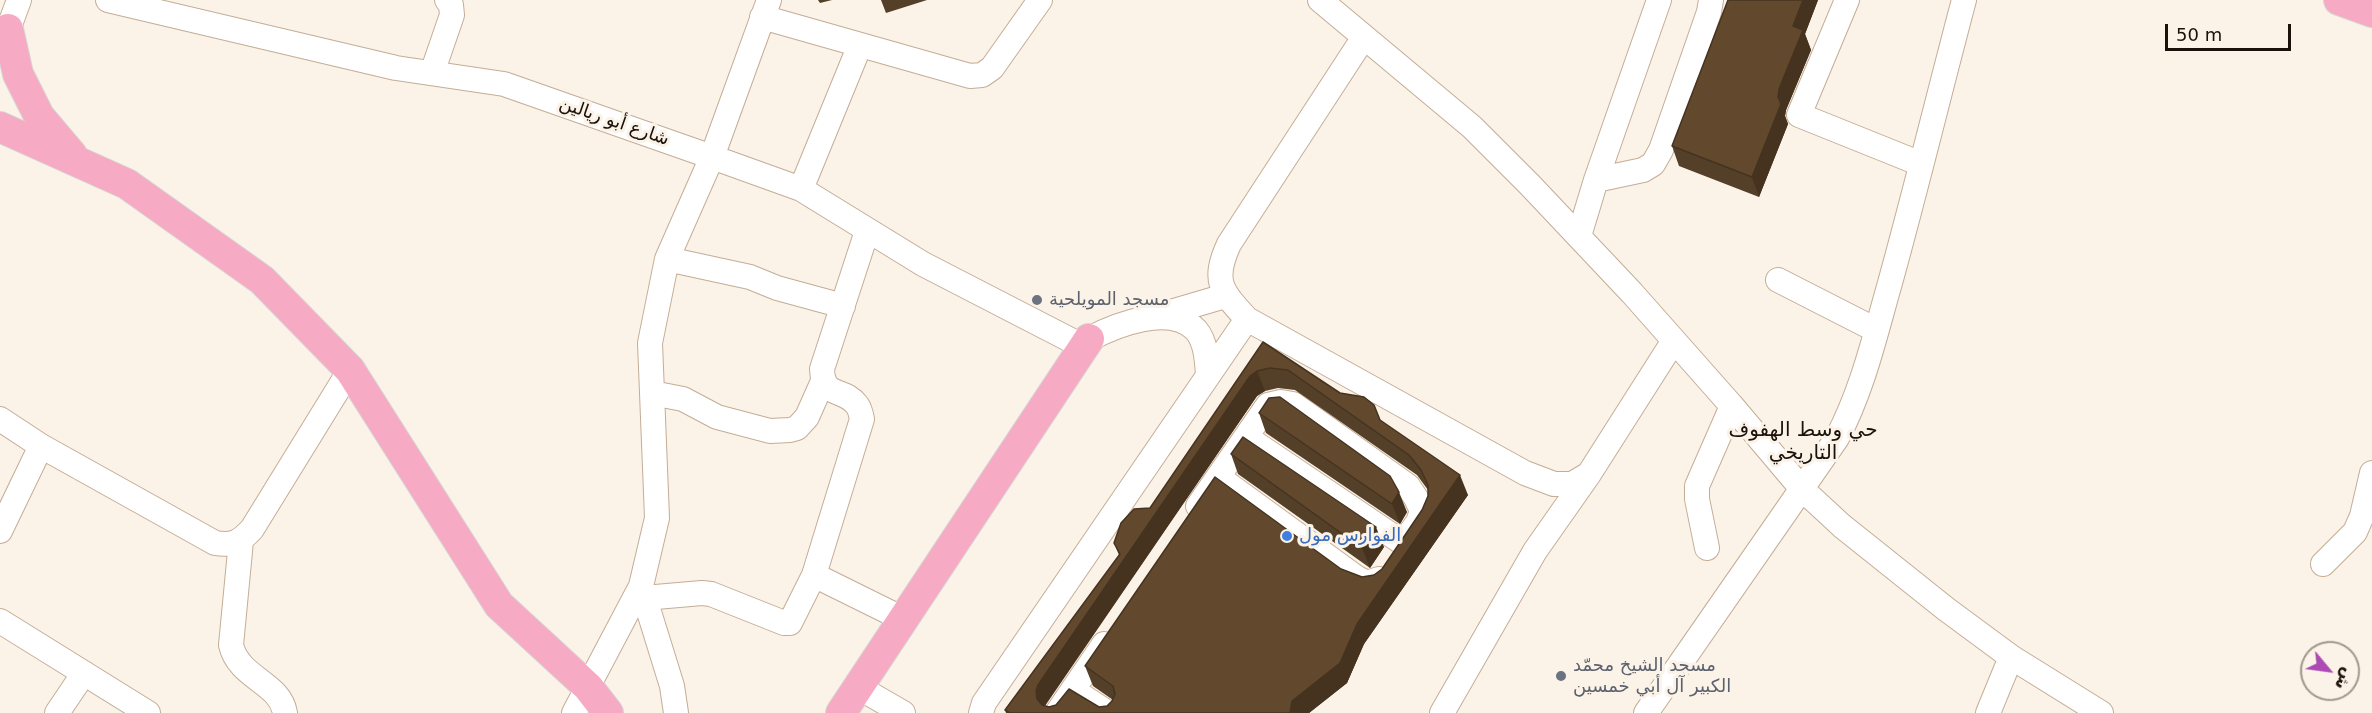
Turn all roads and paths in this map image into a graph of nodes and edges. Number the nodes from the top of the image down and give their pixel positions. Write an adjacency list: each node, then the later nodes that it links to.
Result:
1 (19, 0): 14 (street)
2 (108, 0): 16 (street, شارع أبو ريالين)
3 (447, 0): 16 (street)
4 (1040, 0): 15 (street)
5 (1320, 0): 13 (street)
6 (1659, 0): 21 (street)
7 (1710, 0): 21 (street)
8 (1847, 0): 20 (street)
9 (1964, 0): 20 (street)
10 (2339, 0): 12 (main road)
11 (766, 9): 15 (street); 18 (street)
12 (2372, 12)
13 (1364, 37): 24 (street); 27 (street)
14 (4, 40): 19 (main road)
15 (860, 45): 22 (street)
16 (432, 73): 18 (street, شارع أبو ريالين)
17 (2, 130): 19 (main road)
18 (712, 157): 22 (street, شارع أبو ريالين); 25 (street)
19 (77, 162): 34 (main road)
20 (1921, 164): 31 (street)
21 (1596, 180): 24 (street)
22 (801, 189): 23 (street, شارع أبو ريالين)
23 (867, 231): 28 (street); 33 (street, شارع أبو ريالين)
24 (1580, 236): 32 (street)
25 (667, 259): 28 (street); 37 (street)
26 (1778, 280): 31 (street)
27 (1225, 296): 29 (street); 30 (street)
28 (843, 306): 36 (street)
29 (1155, 317): 33 (street); 35 (street)
30 (1247, 319): 35 (street); 43 (street)
31 (1876, 330): 45 (street)
32 (1673, 342): 38 (street); 43 (street)
33 (1086, 343): 54 (main road)
34 (350, 370): 48 (street); 61 (main road)
35 (1208, 375): 69 (street)
36 (823, 381): 37 (street); 52 (street)
37 (652, 393): 53 (street)
38 (1732, 406): 45 (street); 50 (street)
39 (0, 419): 41 (street)
40 (1246, 437): 44 (street); 49 (street); 49 (street)
41 (41, 446): 47 (street); 48 (street)
42 (2372, 473): 51 (street)
43 (1589, 474): 72 (street)
44 (1218, 477): 46 (street); 49 (street)
45 (1802, 489): 57 (street); 73 (street)
46 (1185, 525)
47 (0, 531)
48 (241, 541): 64 (street)
49 (1403, 543)
50 (1707, 548)
51 (2323, 564)
52 (814, 575): 53 (street); 54 (street)
53 (642, 592): 61 (street); 66 (street)
54 (903, 619): 59 (main road)
55 (0, 621): 58 (street)
56 (1119, 622): 60 (street)
57 (2011, 657): 74 (street); 75 (street)
58 (84, 673): 62 (street); 63 (street)
59 (858, 687): 67 (main road); 68 (street)
60 (1073, 690): 70 (street); 71 (street)
61 (581, 700): 65 (main road)
62 (57, 713)
63 (148, 713)
64 (285, 713)
65 (608, 713)
66 (676, 713)
67 (841, 713)
68 (903, 713)
69 (981, 713)
70 (1057, 713)
71 (1108, 713)
72 (1443, 713)
73 (1646, 713)
74 (1988, 713)
75 (2101, 713)

